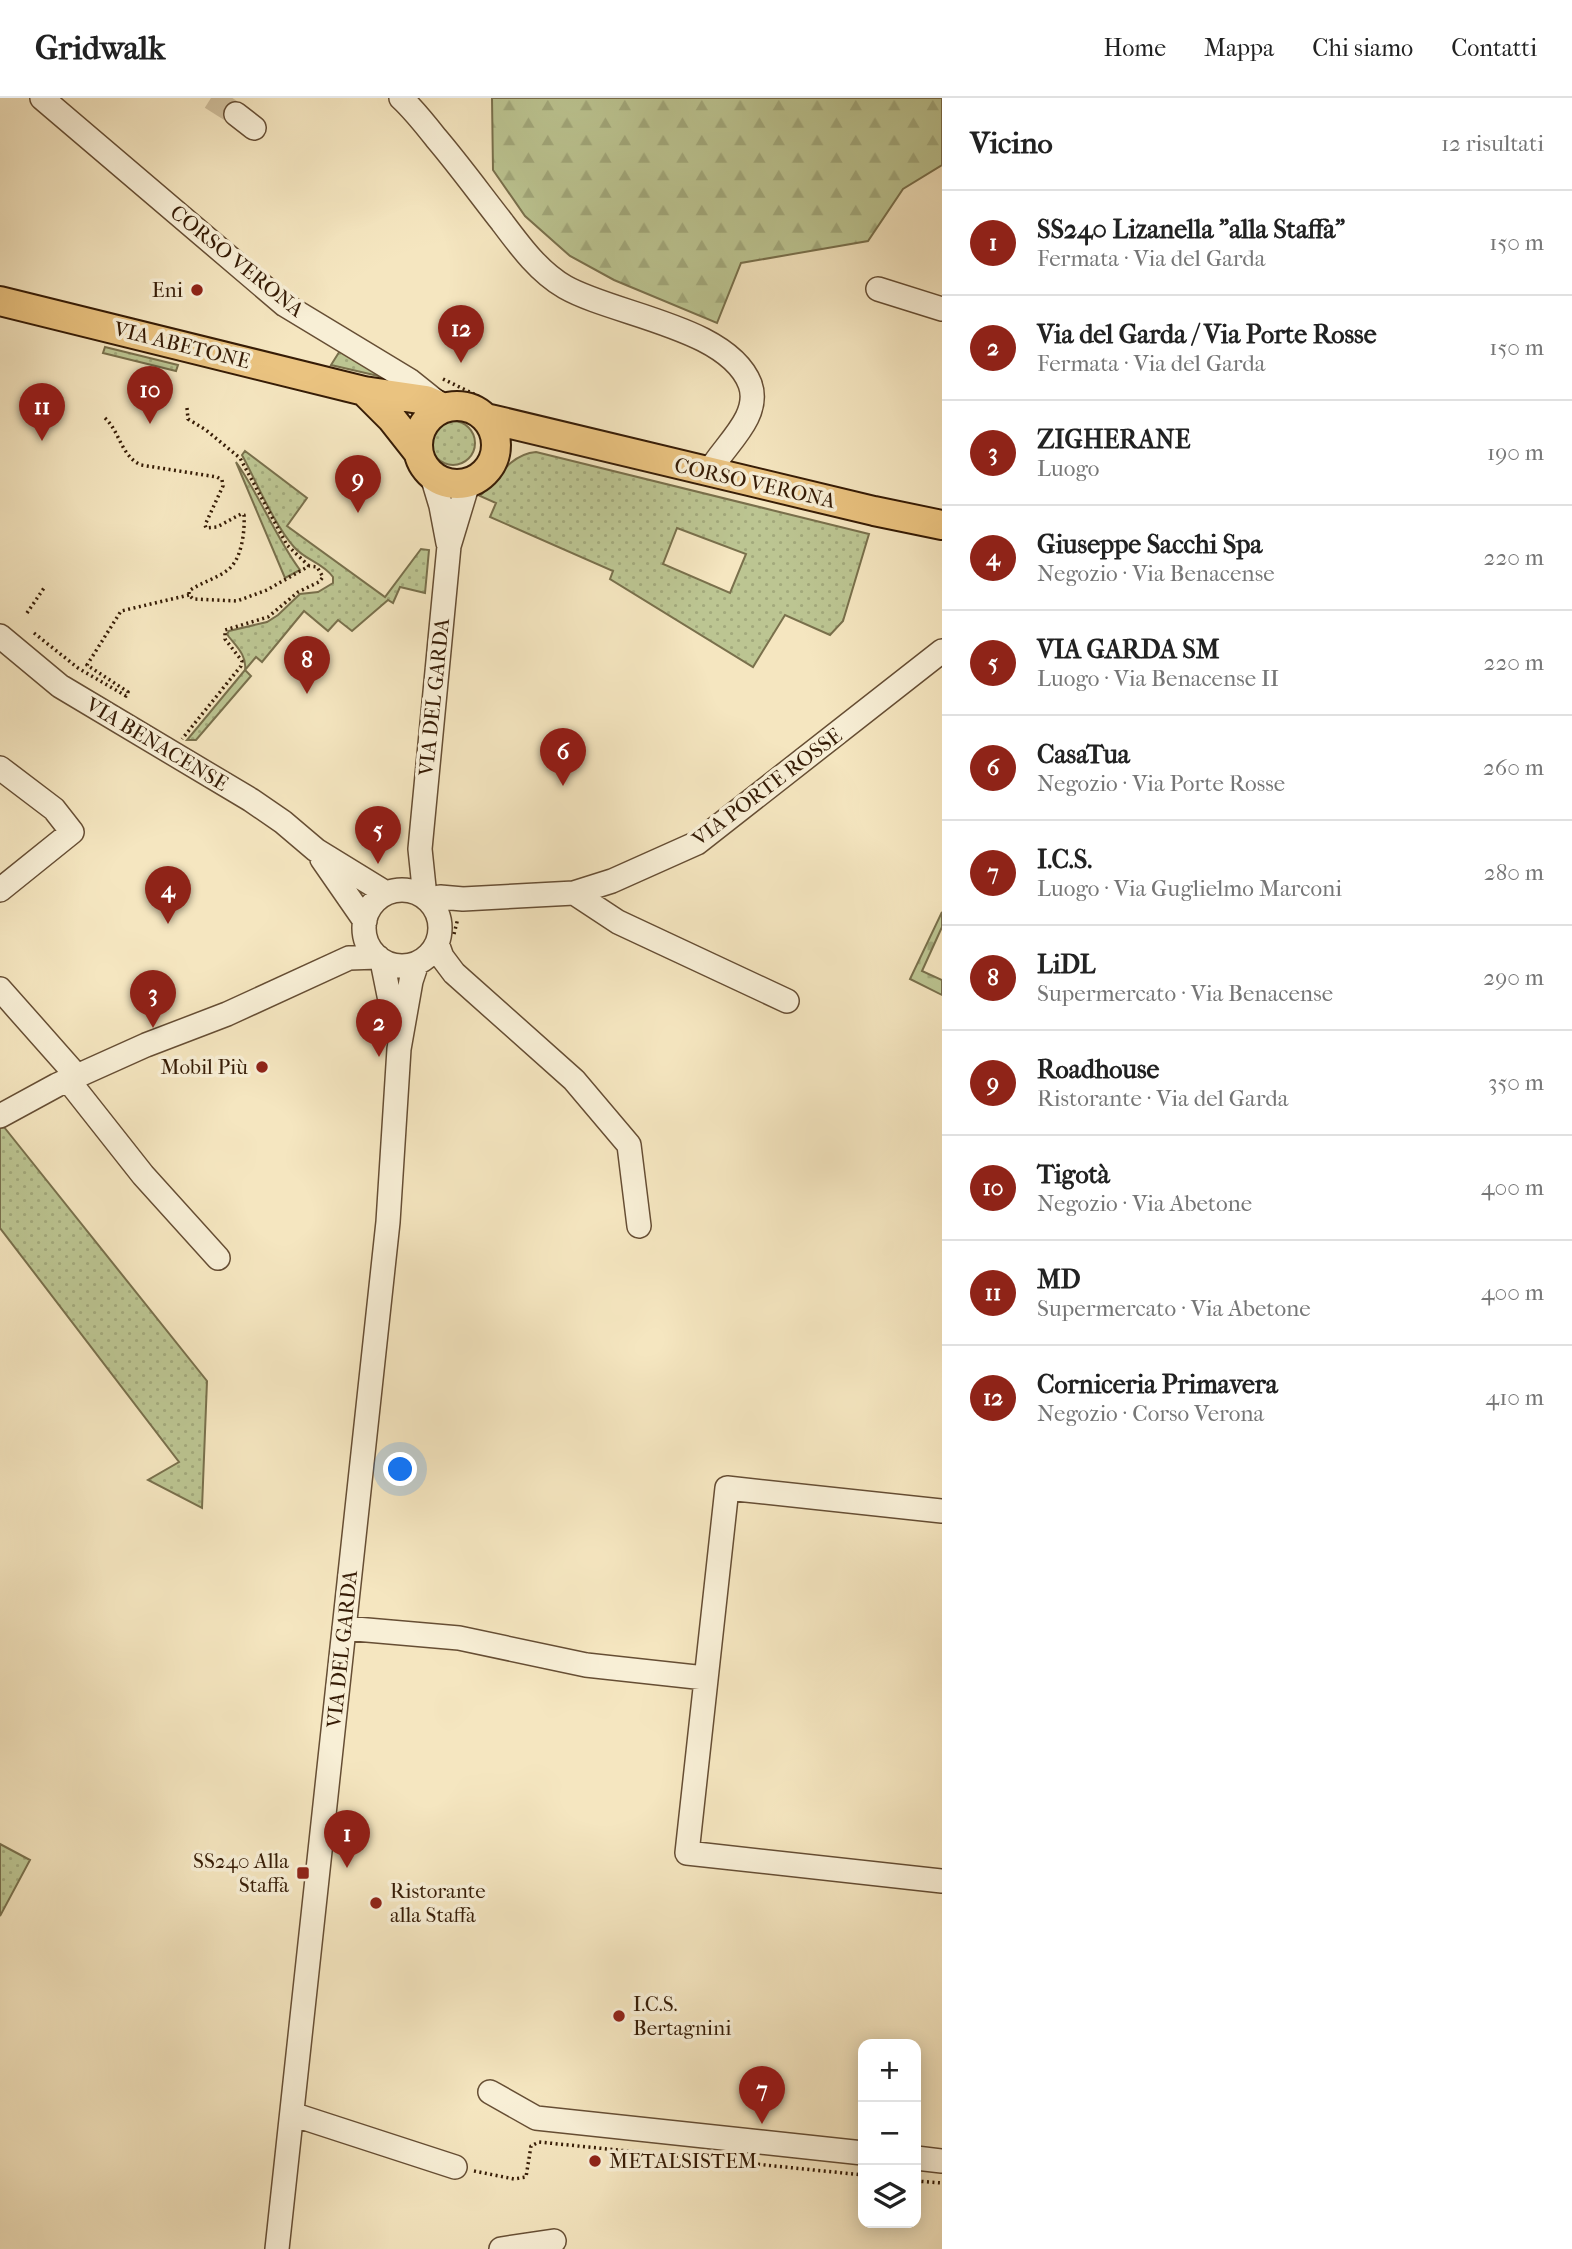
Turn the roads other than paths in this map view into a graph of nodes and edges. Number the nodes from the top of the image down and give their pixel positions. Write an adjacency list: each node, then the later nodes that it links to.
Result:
1 (42, 98): 7 (street, CORSO VERONA)
2 (401, 98): 12 (street)
3 (878, 289): 5 (street)
4 (0, 301): 6 (main road, VIA ABETONE)
5 (942, 309)
6 (364, 391): 7 (main road, VIA ABETONE); 10 (main road)
7 (444, 408): 8 (main road); 10 (main road)
8 (486, 418): 9 (main road, CORSO VERONA); 11 (main road)
9 (527, 429): 11 (main road); 12 (main road, CORSO VERONA)
10 (418, 452): 13 (main road)
11 (496, 453): 14 (main road)
12 (709, 472): 15 (main road, CORSO VERONA)
13 (432, 476): 14 (main road); 16 (street, VIA DEL GARDA)
14 (468, 483): 16 (street, VIA DEL GARDA)
15 (942, 525)
16 (449, 546): 20 (street, VIA DEL GARDA)
17 (5, 650): 21 (street, VIA BENACENSE)
18 (942, 651): 24 (street, VIA PORTE ROSSE)
19 (0, 768): 22 (street)
20 (420, 849): 23 (street, VIA DEL GARDA); 25 (street, VIA DEL GARDA)
21 (316, 850): 23 (street); 26 (street)
22 (0, 890)
23 (393, 891): 25 (street); 26 (street)
24 (574, 893): 25 (street, VIA PORTE ROSSE); 33 (street)
25 (431, 905): 27 (street)
26 (365, 929): 28 (street); 29 (street)
27 (437, 943): 30 (street); 31 (street)
28 (349, 958): 29 (street); 35 (street)
29 (380, 959): 30 (street); 34 (street, VIA DEL GARDA)
30 (419, 962): 31 (street); 34 (street, VIA DEL GARDA)
31 (454, 973): 37 (street)
32 (0, 989): 35 (street)
33 (787, 1001)
34 (399, 1049): 40 (street, VIA DEL GARDA)
35 (73, 1078): 36 (street); 38 (street)
36 (0, 1116)
37 (639, 1226)
38 (218, 1258)
39 (942, 1511): 41 (street)
40 (344, 1628): 41 (street); 44 (street, VIA DEL GARDA)
41 (705, 1678): 42 (street)
42 (942, 1881)
43 (490, 2092): 45 (street)
44 (292, 2114): 48 (street); 50 (street, VIA DEL GARDA)
45 (858, 2152)
46 (921, 2159): 47 (street)
47 (942, 2161)
48 (455, 2167)
49 (554, 2241): 51 (street)
50 (277, 2249)
51 (501, 2249)

